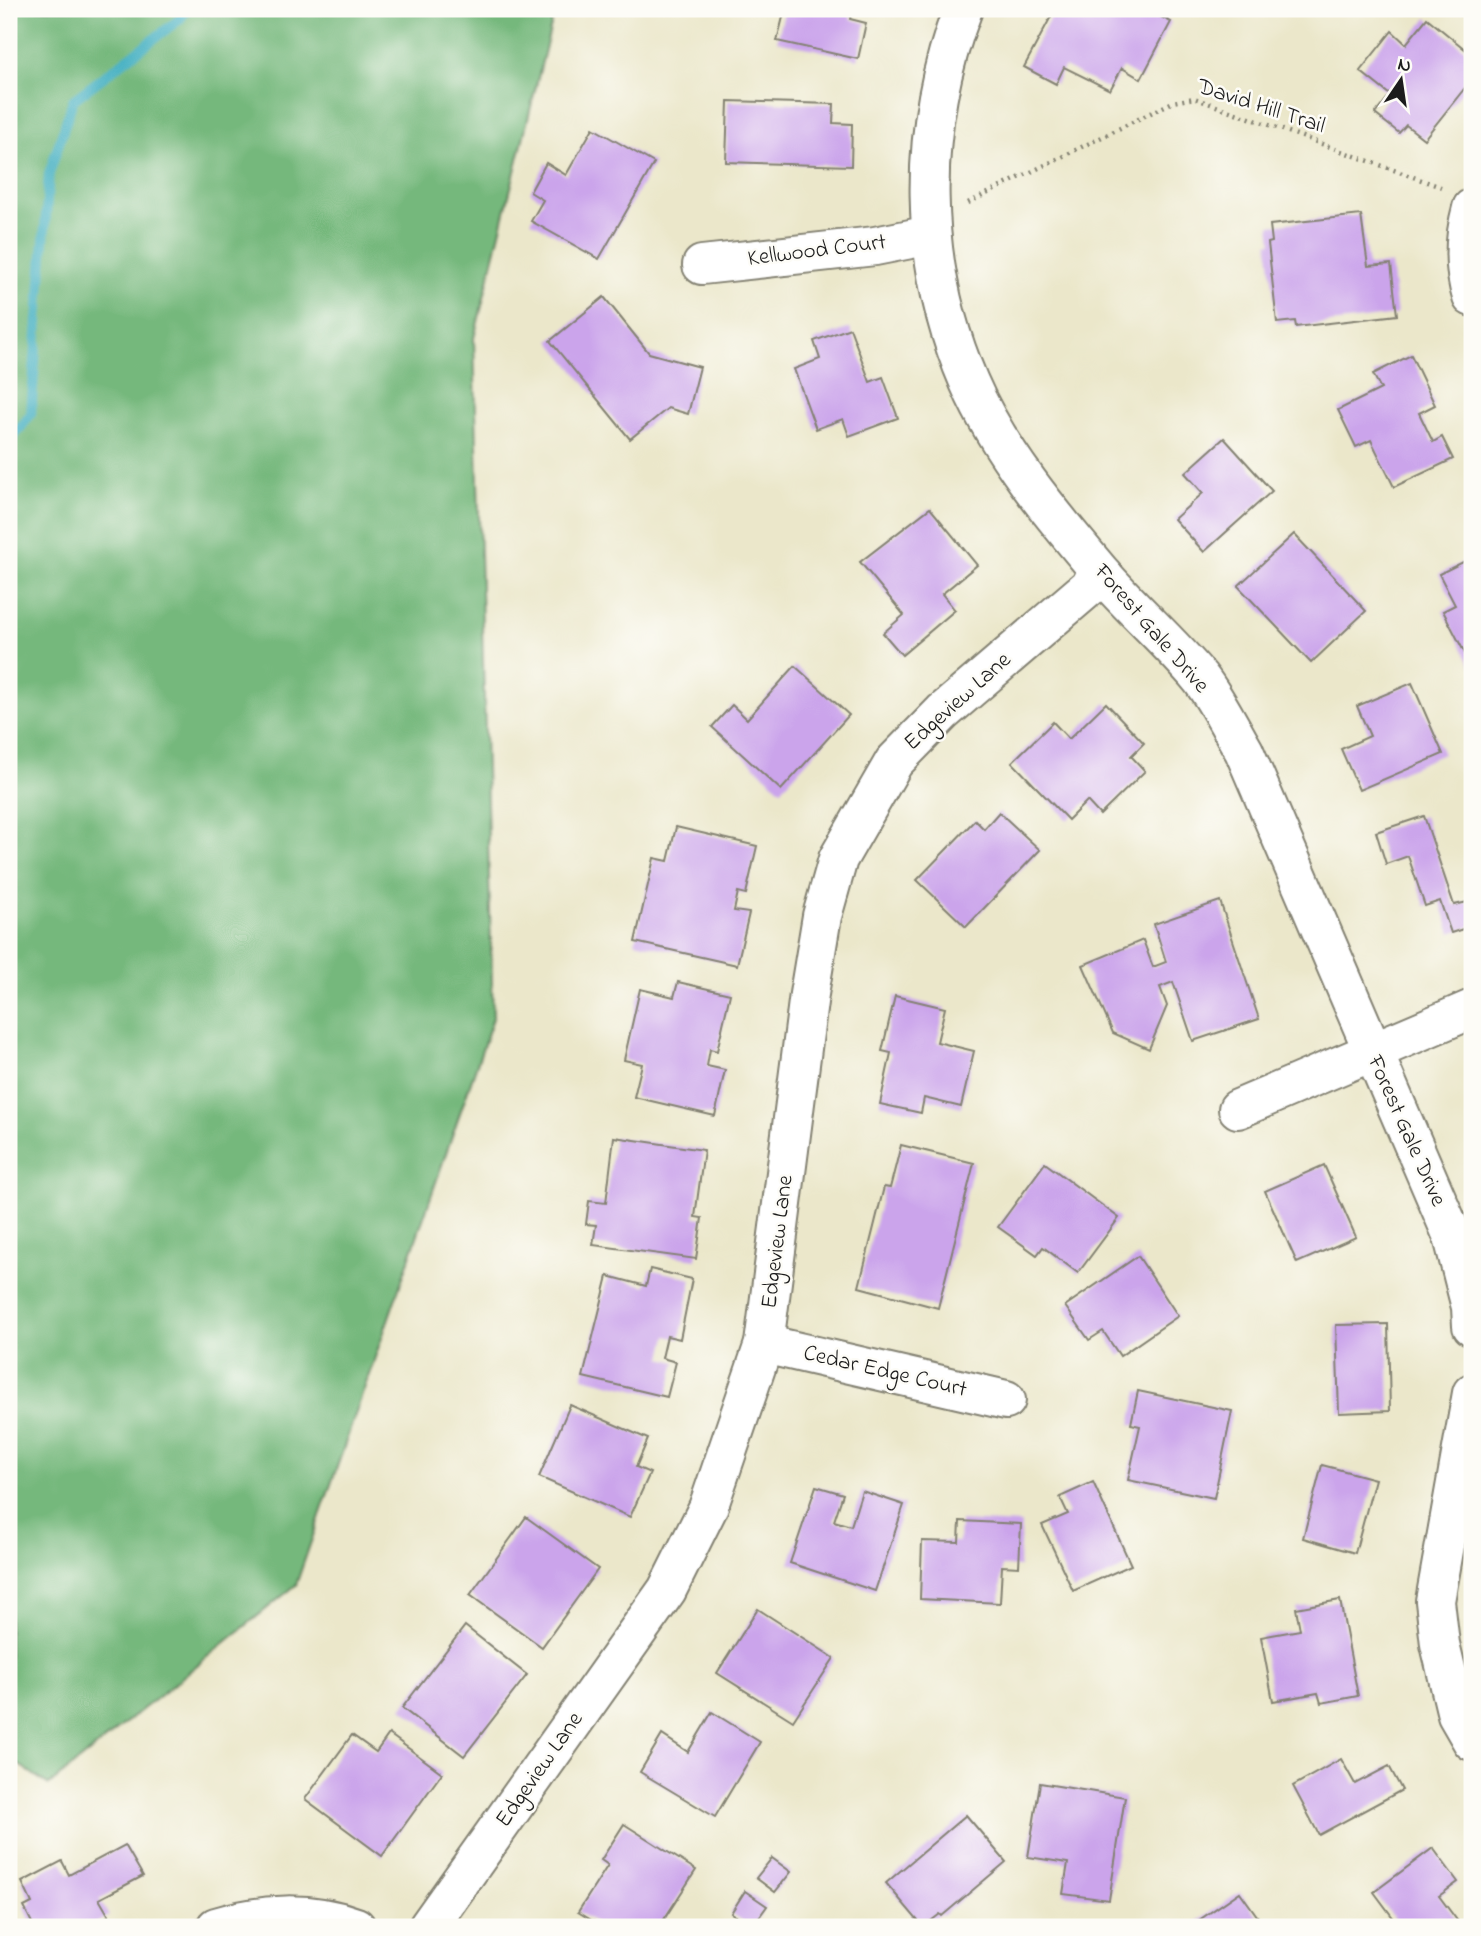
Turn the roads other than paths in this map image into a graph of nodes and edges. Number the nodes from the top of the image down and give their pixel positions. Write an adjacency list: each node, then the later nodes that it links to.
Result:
1 (963, 9): 3 (street, Forest Gale Drive)
2 (1459, 199): 5 (street)
3 (930, 224): 4 (street, Kellwood Court); 6 (street, Forest Gale Drive)
4 (702, 265)
5 (1472, 297)
6 (1103, 575): 8 (street, Forest Gale Drive); 11 (street, Edgeview Lane)
7 (1472, 1009): 8 (street)
8 (1372, 1052): 9 (street); 10 (street, Forest Gale Drive)
9 (1238, 1109)
10 (1472, 1326)
11 (764, 1344): 13 (street, Cedar Edge Court); 17 (street, Edgeview Lane)
12 (1472, 1393): 14 (street)
13 (1006, 1400)
14 (1472, 1741)
15 (216, 1927): 16 (street)
16 (356, 1927)
17 (428, 1927)

